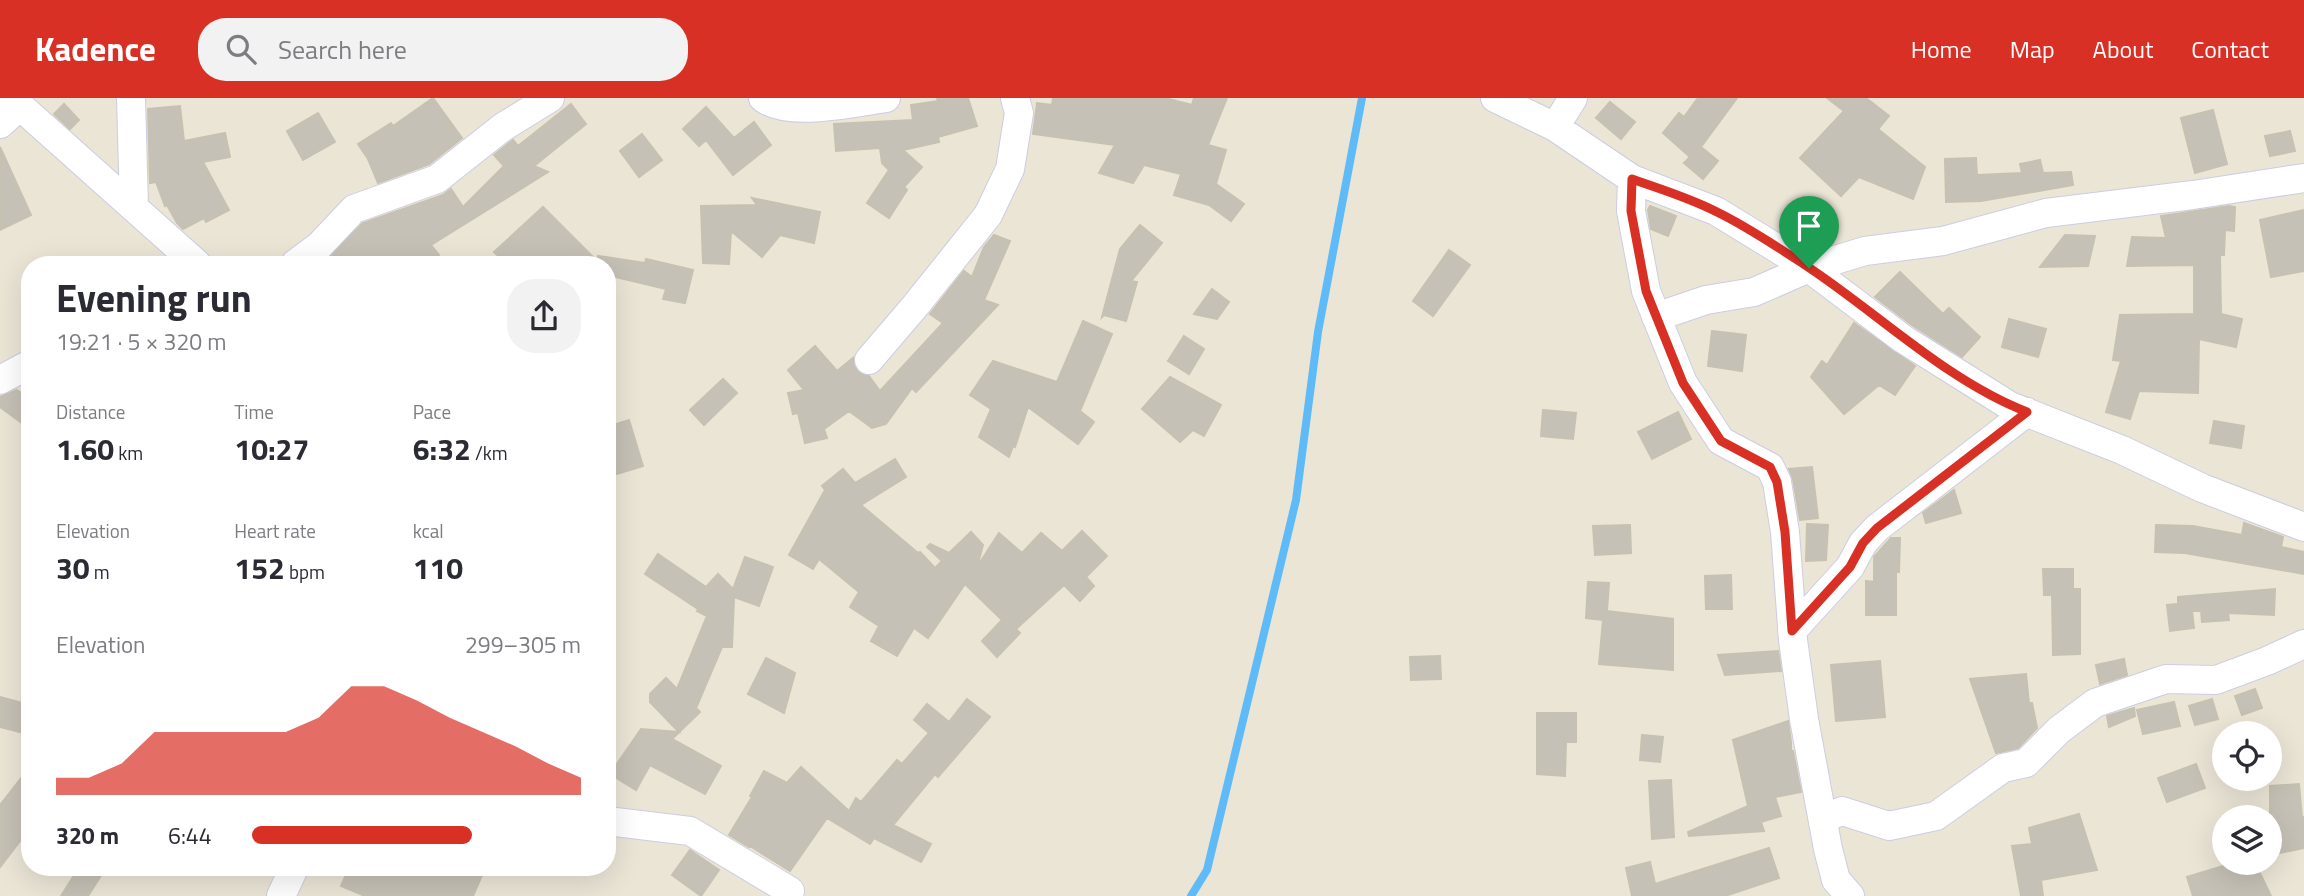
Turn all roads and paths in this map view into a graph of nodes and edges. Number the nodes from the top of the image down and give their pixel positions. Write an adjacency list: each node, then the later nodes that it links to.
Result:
1 (131, 98): 12 (street)
2 (550, 98): 14 (street)
3 (763, 98): 4 (street)
4 (886, 98)
5 (1015, 98): 17 (street)
6 (1495, 98): 9 (street)
7 (1573, 98): 9 (street)
8 (10, 109): 12 (street)
9 (1555, 127): 11 (street)
10 (2304, 178): 15 (street)
11 (1632, 179): 15 (street); 16 (street)
12 (134, 207): 13 (street)
13 (188, 256)
14 (306, 256)
15 (1809, 268): 16 (street); 20 (street)
16 (1656, 317): 22 (street)
17 (869, 360)
18 (21, 369): 19 (street)
19 (0, 380)
20 (2027, 412): 21 (street); 22 (street)
21 (2304, 527)
22 (1792, 631): 24 (street)
23 (2304, 644): 24 (street)
24 (1824, 818): 29 (street)
25 (616, 822): 28 (street)
26 (290, 876): 27 (street)
27 (281, 896)
28 (789, 896)
29 (1850, 896)

